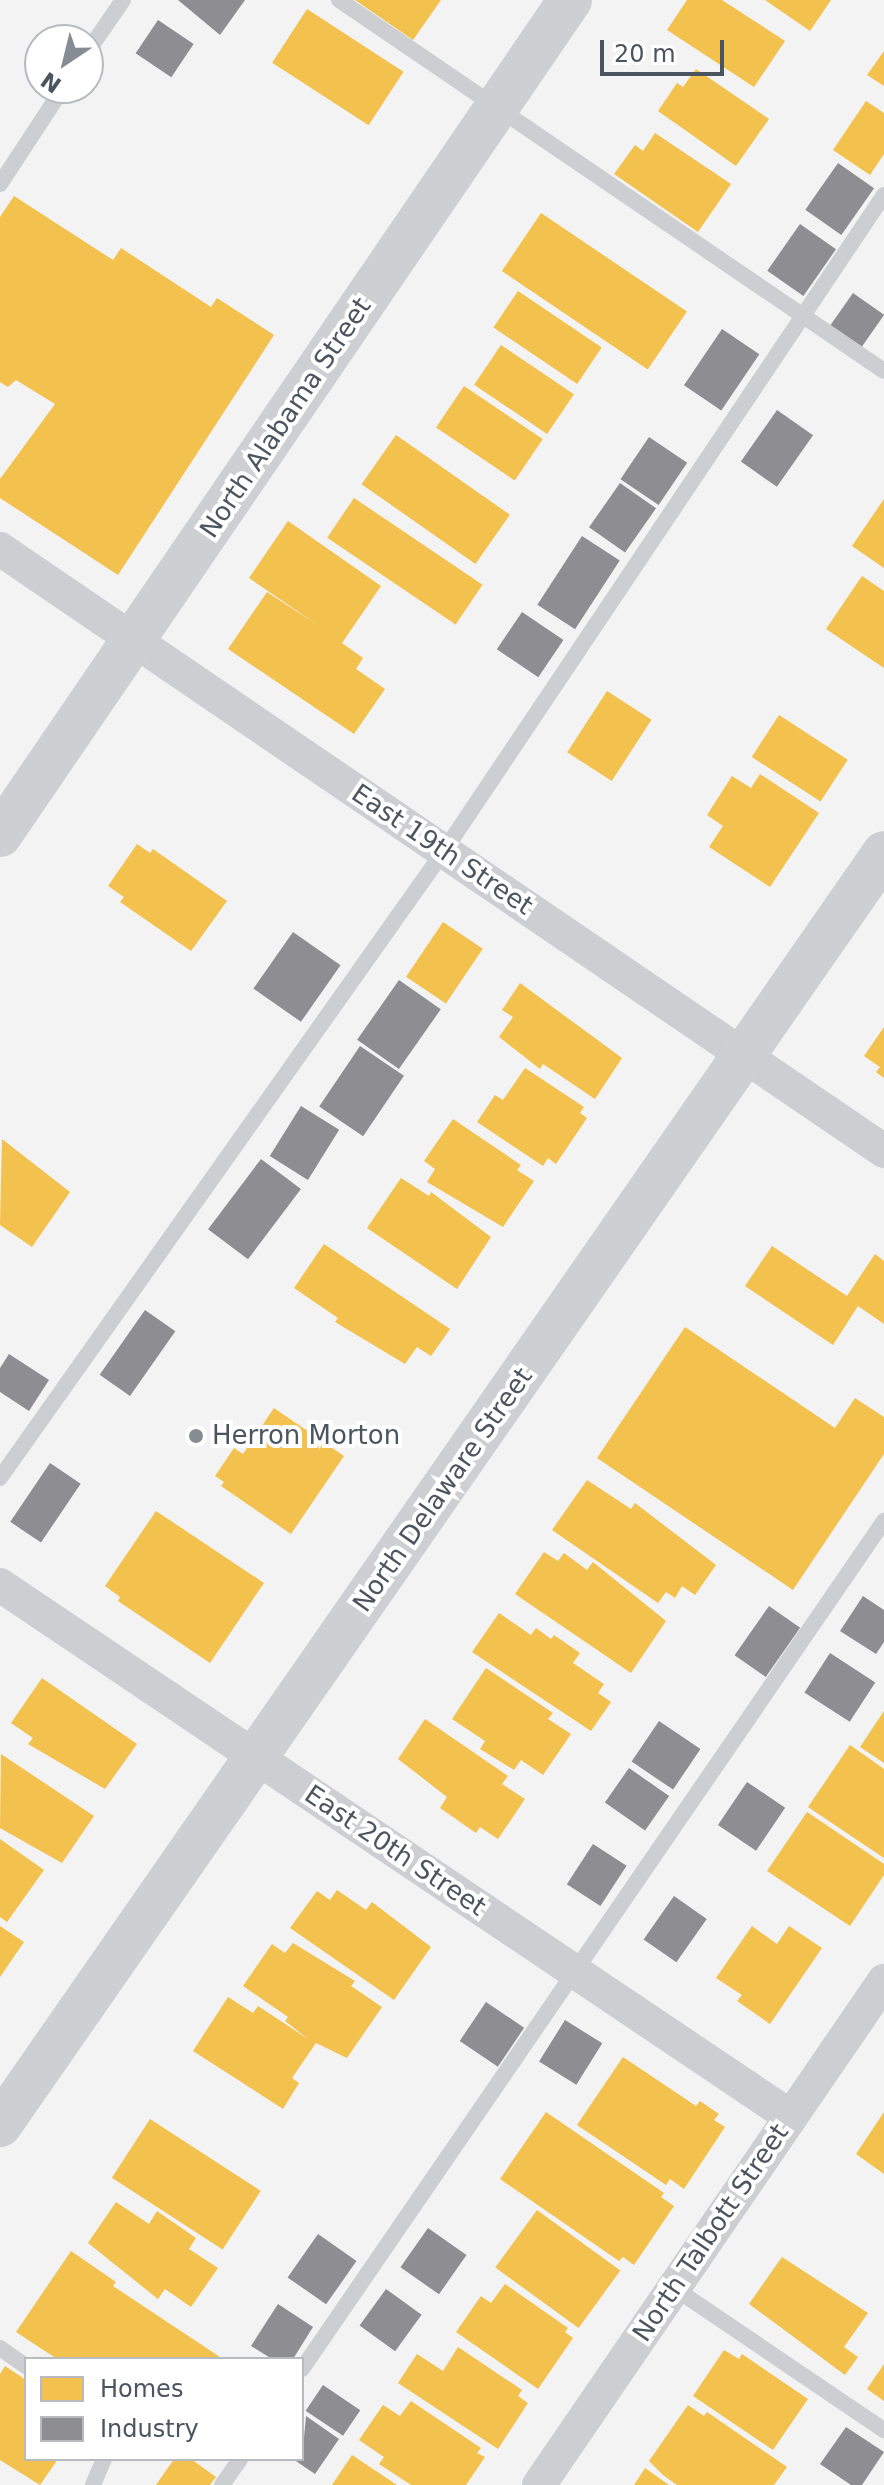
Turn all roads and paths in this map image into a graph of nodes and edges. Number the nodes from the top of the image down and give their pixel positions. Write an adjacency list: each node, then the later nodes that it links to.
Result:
1 (123, 0): 4 (lane)
2 (339, 0): 6 (lane)
3 (570, 0): 6 (main road, North Alabama Street)
4 (104, 28)
5 (52, 104): 7 (lane)
6 (497, 108): 9 (lane); 12 (main road, North Alabama Street)
7 (0, 184)
8 (884, 195): 9 (lane)
9 (803, 314): 10 (lane); 14 (lane)
10 (884, 371)
11 (0, 549): 12 (street, East 19th Street)
12 (136, 641): 13 (main road, North Alabama Street); 14 (street, East 19th Street)
13 (0, 835)
14 (444, 851): 16 (street, East 19th Street); 18 (lane)
15 (884, 853): 16 (main road, North Delaware Street)
16 (745, 1057): 17 (street, East 19th Street); 21 (main road, North Delaware Street)
17 (884, 1151)
18 (0, 1478)
19 (884, 1521): 22 (lane)
20 (0, 1585): 21 (street, East 20th Street)
21 (256, 1758): 22 (street, East 20th Street); 25 (main road, North Delaware Street)
22 (575, 1971): 24 (street, East 20th Street); 29 (lane)
23 (884, 1981): 24 (street, North Talbott Street)
24 (791, 2117): 26 (street, North Talbott Street)
25 (0, 2125)
26 (674, 2288): 30 (lane); 35 (street, North Talbott Street)
27 (0, 2348): 28 (lane)
28 (24, 2365)
29 (304, 2366)
30 (884, 2430)
31 (103, 2461): 33 (lane)
32 (239, 2461): 34 (lane)
33 (93, 2485)
34 (222, 2485)
35 (539, 2485)

